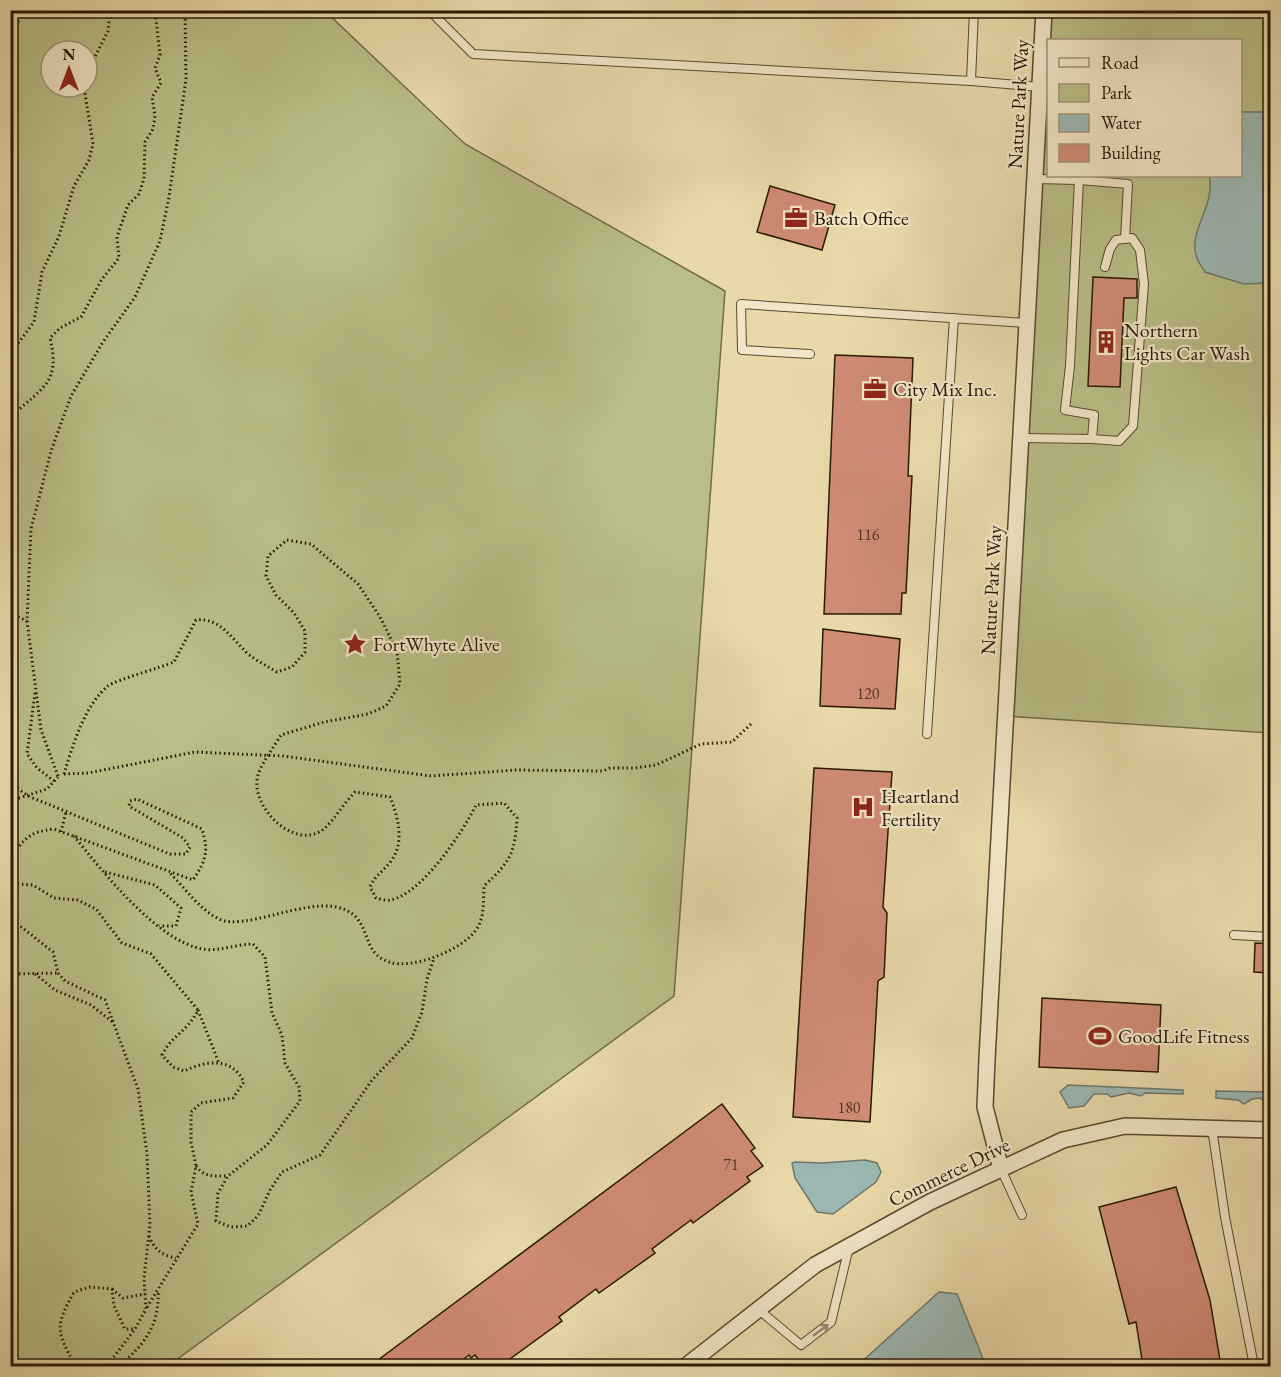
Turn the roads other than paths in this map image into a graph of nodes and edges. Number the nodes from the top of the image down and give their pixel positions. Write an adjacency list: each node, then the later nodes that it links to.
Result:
1 (429, 10): 4 (lane)
2 (974, 10): 4 (lane)
3 (1044, 10): 5 (street, Nature Park Way)
4 (971, 81): 5 (lane)
5 (1040, 87): 6 (street, Nature Park Way)
6 (1035, 179): 7 (lane); 11 (street, Nature Park Way)
7 (1079, 180): 8 (lane); 14 (lane)
8 (1125, 239): 9 (lane); 14 (lane)
9 (1105, 267)
10 (954, 318): 11 (lane); 12 (lane); 15 (lane)
11 (1028, 323): 13 (street, Nature Park Way)
12 (810, 354)
13 (1021, 438): 14 (lane); 20 (street, Nature Park Way)
14 (1092, 439)
15 (927, 734)
16 (1233, 935): 17 (lane)
17 (1270, 937)
18 (1212, 1128): 19 (street, Commerce Drive); 20 (street, Commerce Drive); 25 (lane)
19 (1270, 1130)
20 (1001, 1169): 21 (lane); 22 (street, Commerce Drive)
21 (1022, 1215)
22 (849, 1245): 23 (street, Commerce Drive); 23 (lane, one-way to 22)
23 (759, 1310): 24 (street, Commerce Drive)
24 (694, 1364)
25 (1254, 1366)

